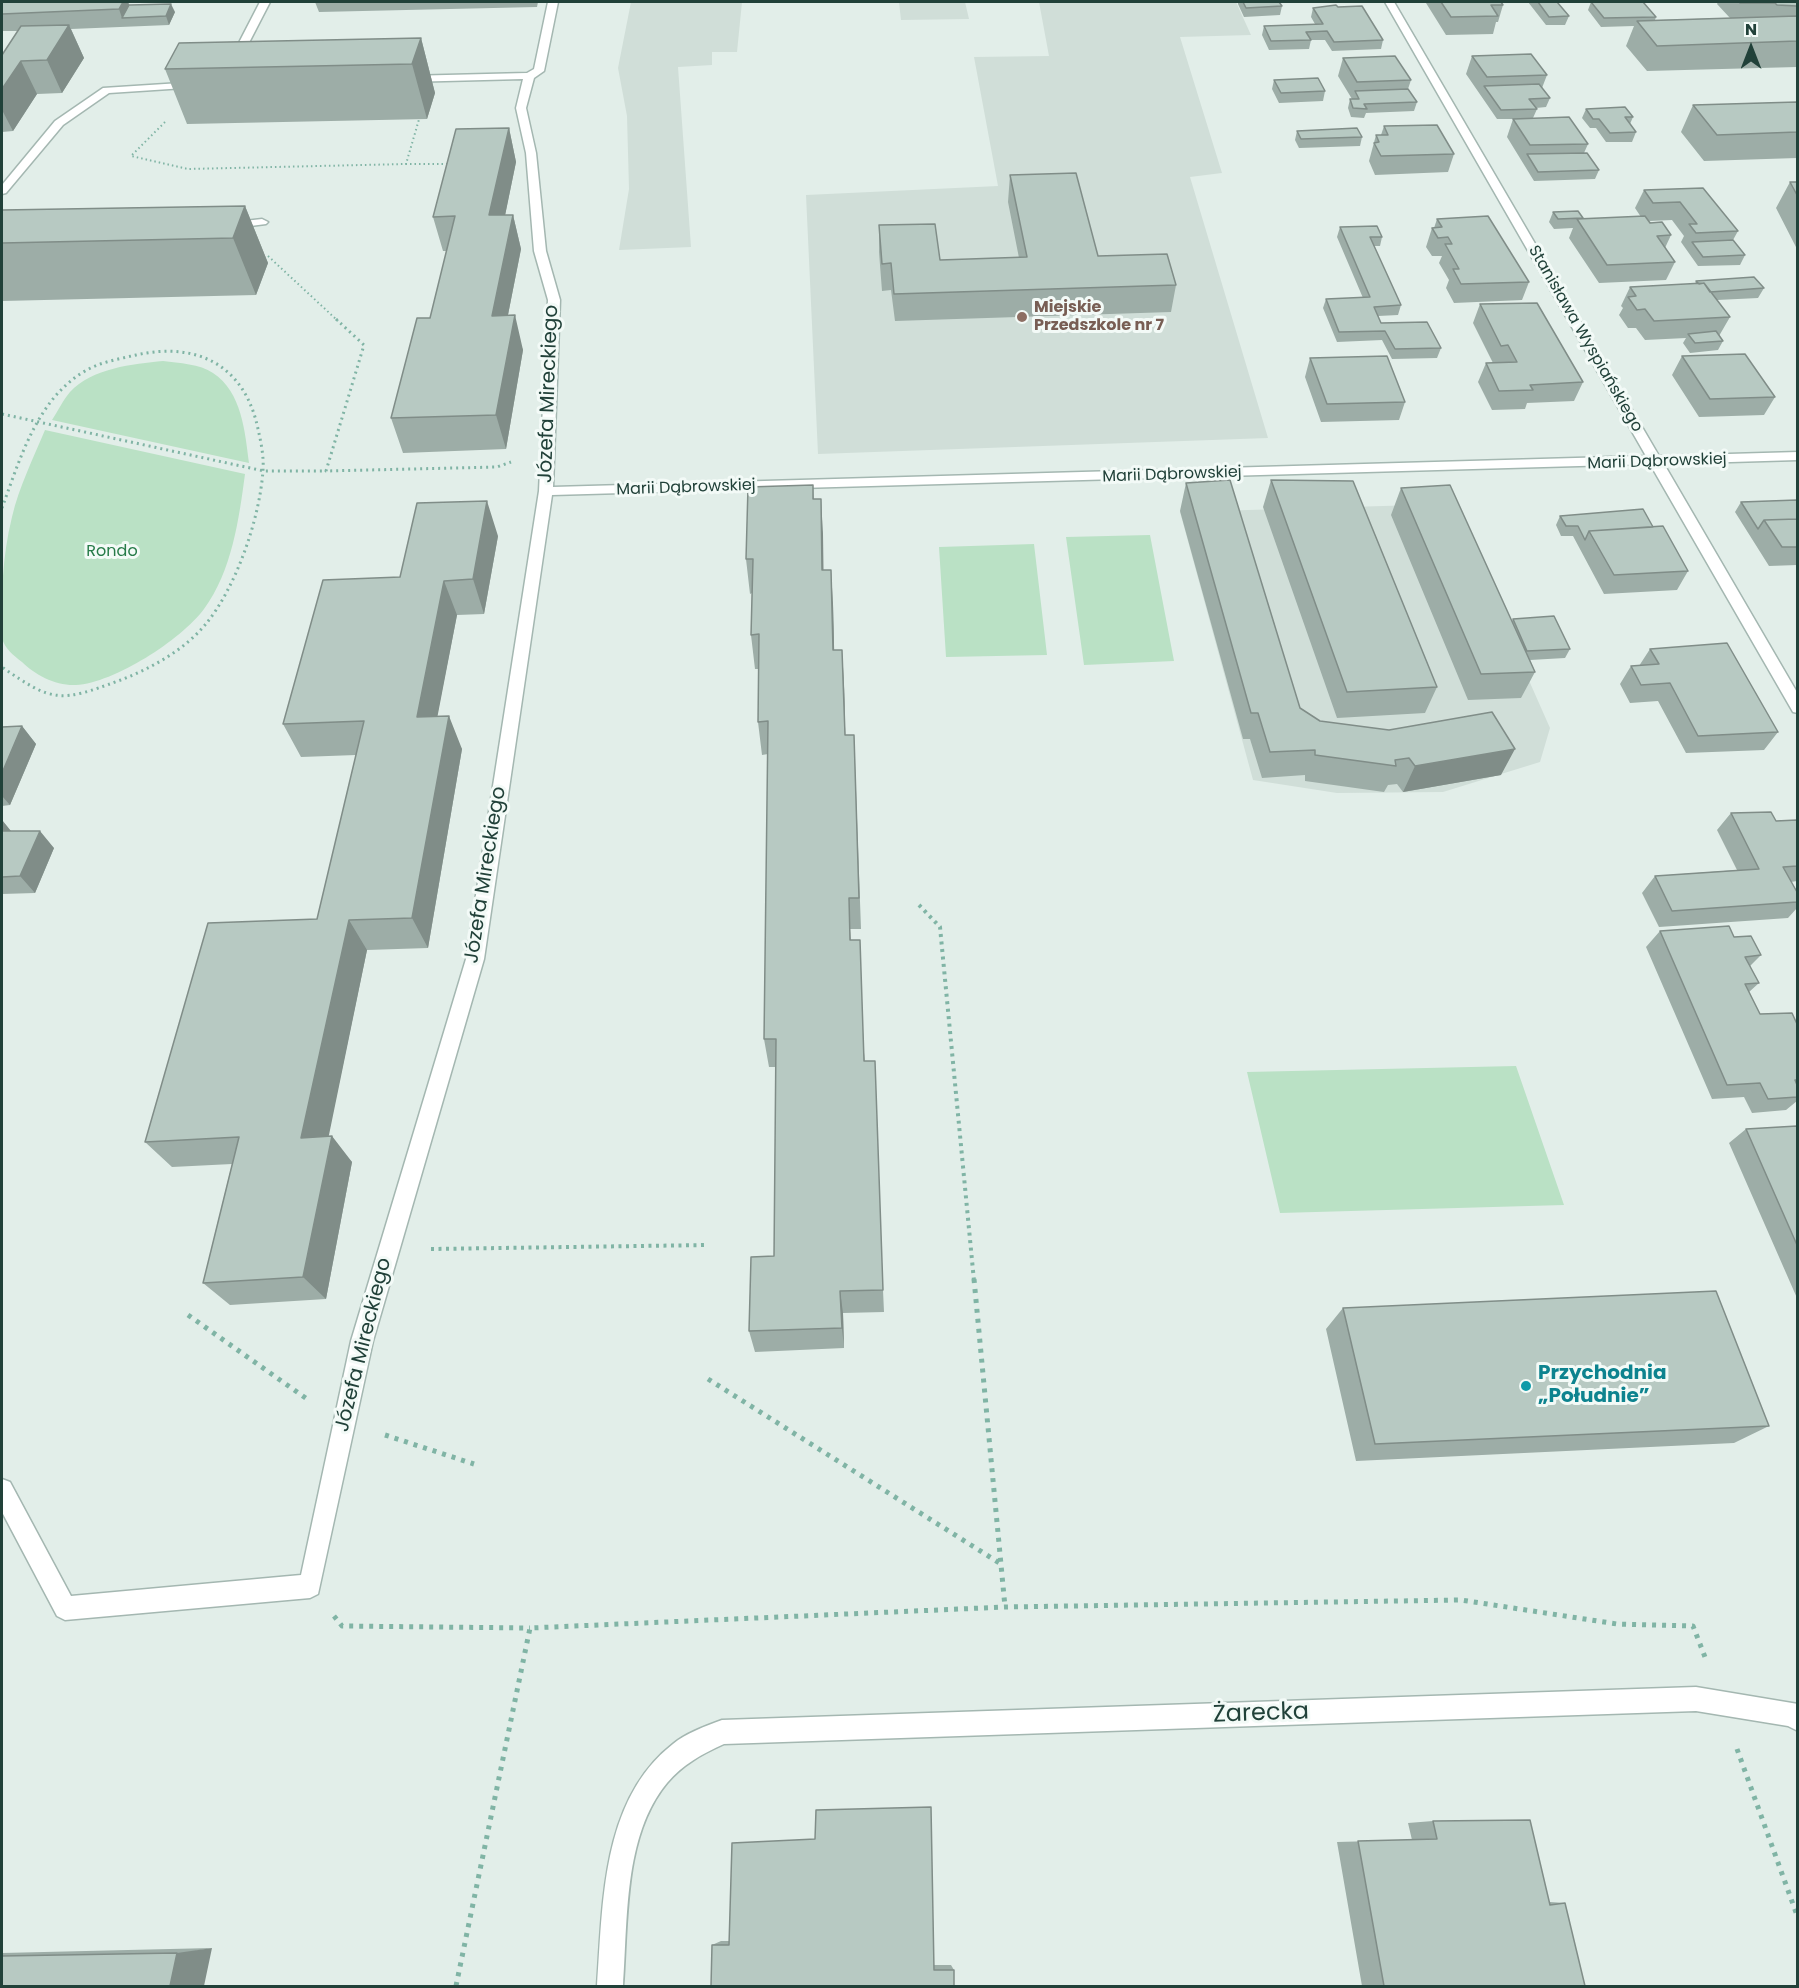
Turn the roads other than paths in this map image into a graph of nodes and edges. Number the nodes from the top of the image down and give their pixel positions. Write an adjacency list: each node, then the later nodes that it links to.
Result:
1 (265, 2): 4 (street)
2 (553, 2): 5 (street, Józefa Mireckiego)
3 (1390, 2): 12 (street, Stanisława Wyspiańskiego)
4 (228, 73)
5 (529, 76): 6 (street); 13 (street, Józefa Mireckiego)
6 (386, 80)
7 (205, 84): 8 (street)
8 (2, 191)
9 (262, 222): 10 (street)
10 (214, 227)
11 (1797, 456): 12 (street, Marii Dąbrowskiej)
12 (1656, 462): 13 (street, Marii Dąbrowskiej); 14 (street, Stanisława Wyspiańskiego)
13 (546, 491): 15 (street, Józefa Mireckiego)
14 (1797, 708)
15 (2, 1490)
16 (1797, 1719): 17 (street, Żarecka)
17 (610, 1986)

